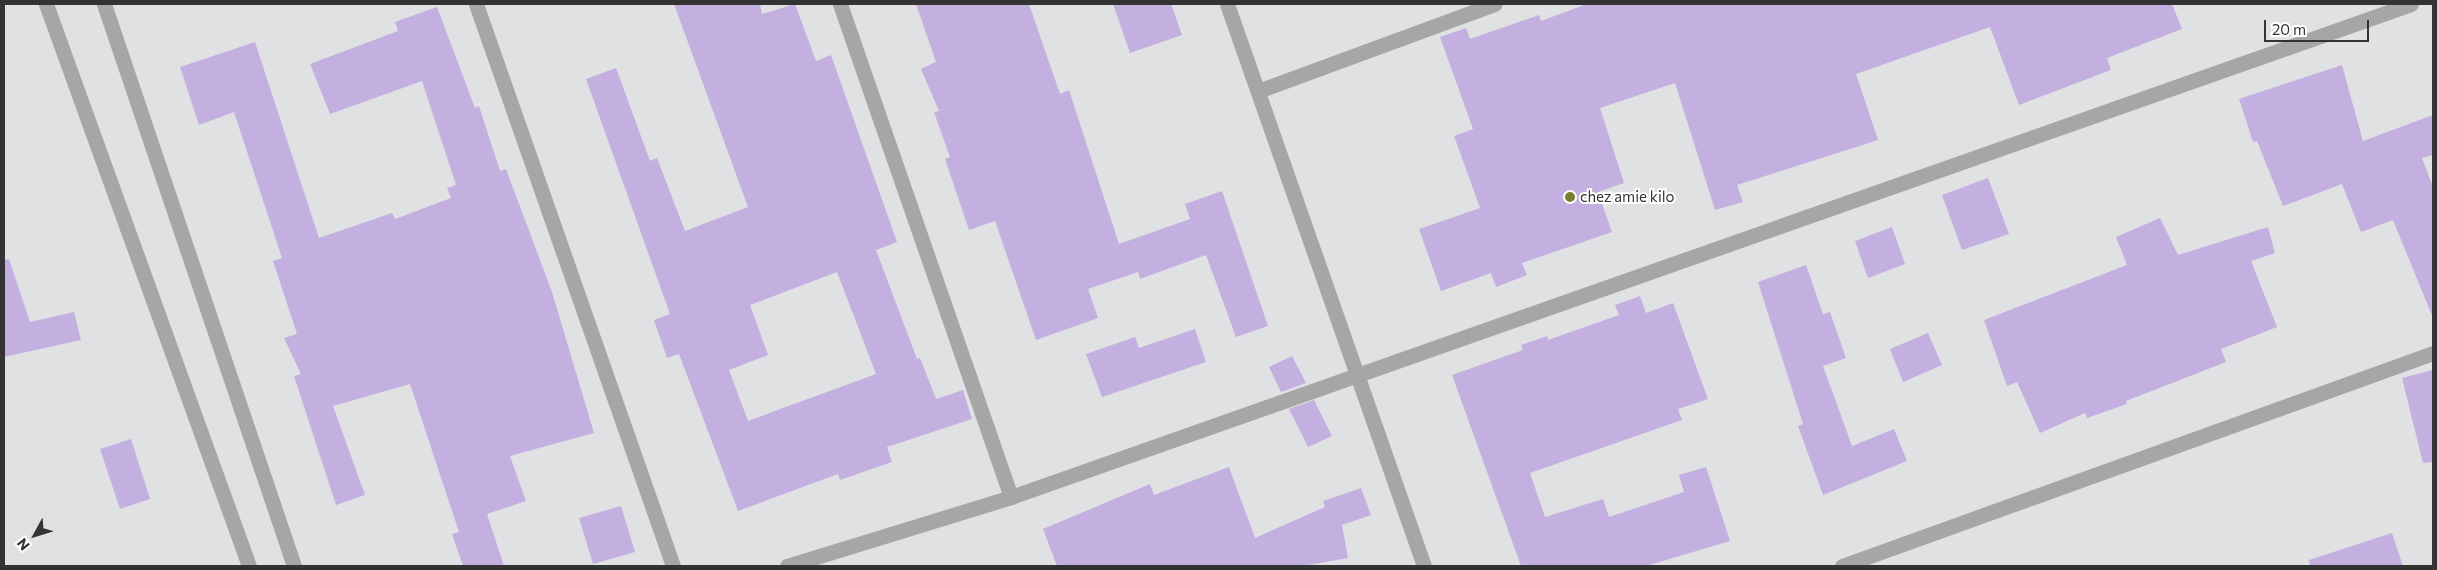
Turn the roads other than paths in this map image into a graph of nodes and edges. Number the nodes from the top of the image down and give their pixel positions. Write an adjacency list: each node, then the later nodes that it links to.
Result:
1 (46, 4): 12 (street)
2 (104, 4): 13 (street)
3 (476, 4): 14 (street)
4 (840, 4): 11 (street)
5 (1227, 4): 8 (street)
6 (1495, 4): 8 (street)
7 (2411, 4): 10 (street)
8 (1258, 91): 10 (street)
9 (2433, 353): 17 (street)
10 (1356, 375): 11 (street); 16 (street)
11 (1011, 497): 15 (street)
12 (249, 566)
13 (294, 566)
14 (673, 566)
15 (787, 566)
16 (1424, 566)
17 (1842, 566)

